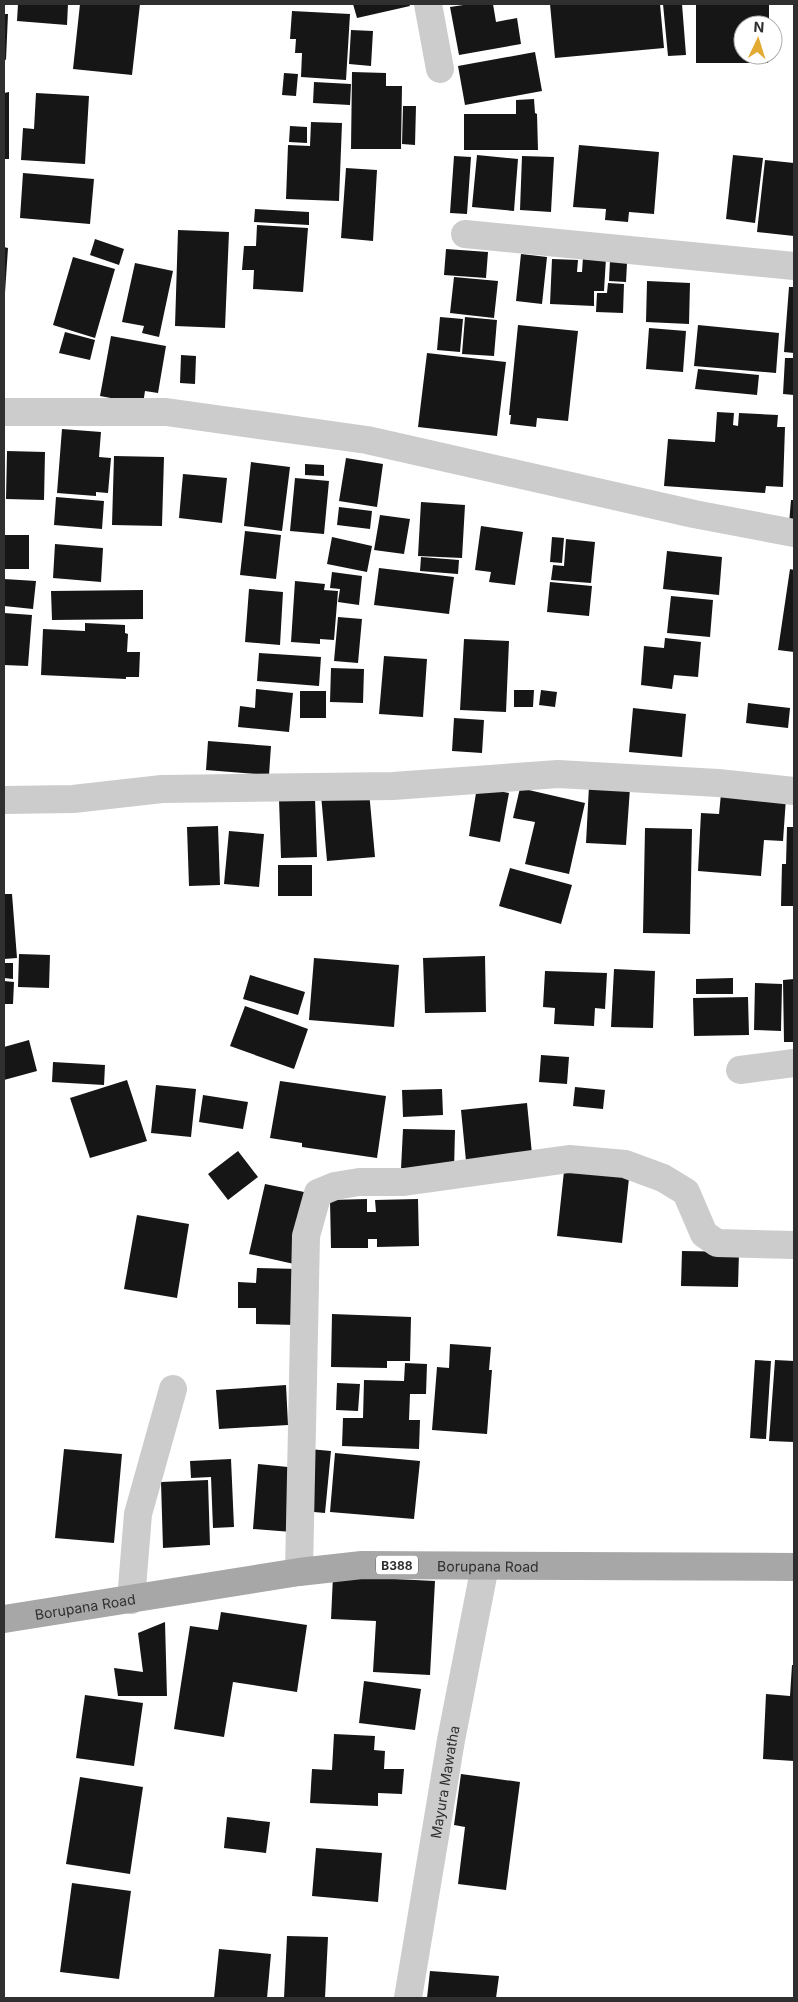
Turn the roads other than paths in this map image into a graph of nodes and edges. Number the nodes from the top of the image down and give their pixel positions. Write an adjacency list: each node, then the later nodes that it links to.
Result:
1 (428, 4): 2 (street)
2 (440, 69)
3 (465, 234): 4 (street)
4 (794, 266)
5 (4, 412): 6 (street)
6 (794, 532)
7 (794, 791): 8 (street)
8 (4, 800)
9 (794, 1063): 10 (street)
10 (740, 1070)
11 (794, 1245): 15 (street)
12 (173, 1389): 16 (street)
13 (485, 1566): 14 (main road, Borupana Road / B388); 15 (main road, Borupana Road / B388); 18 (street, Mayura Mawatha)
14 (794, 1568)
15 (299, 1572): 16 (main road, Borupana Road / B388)
16 (130, 1600): 17 (main road, Borupana Road / B388)
17 (4, 1619)
18 (408, 1998)

